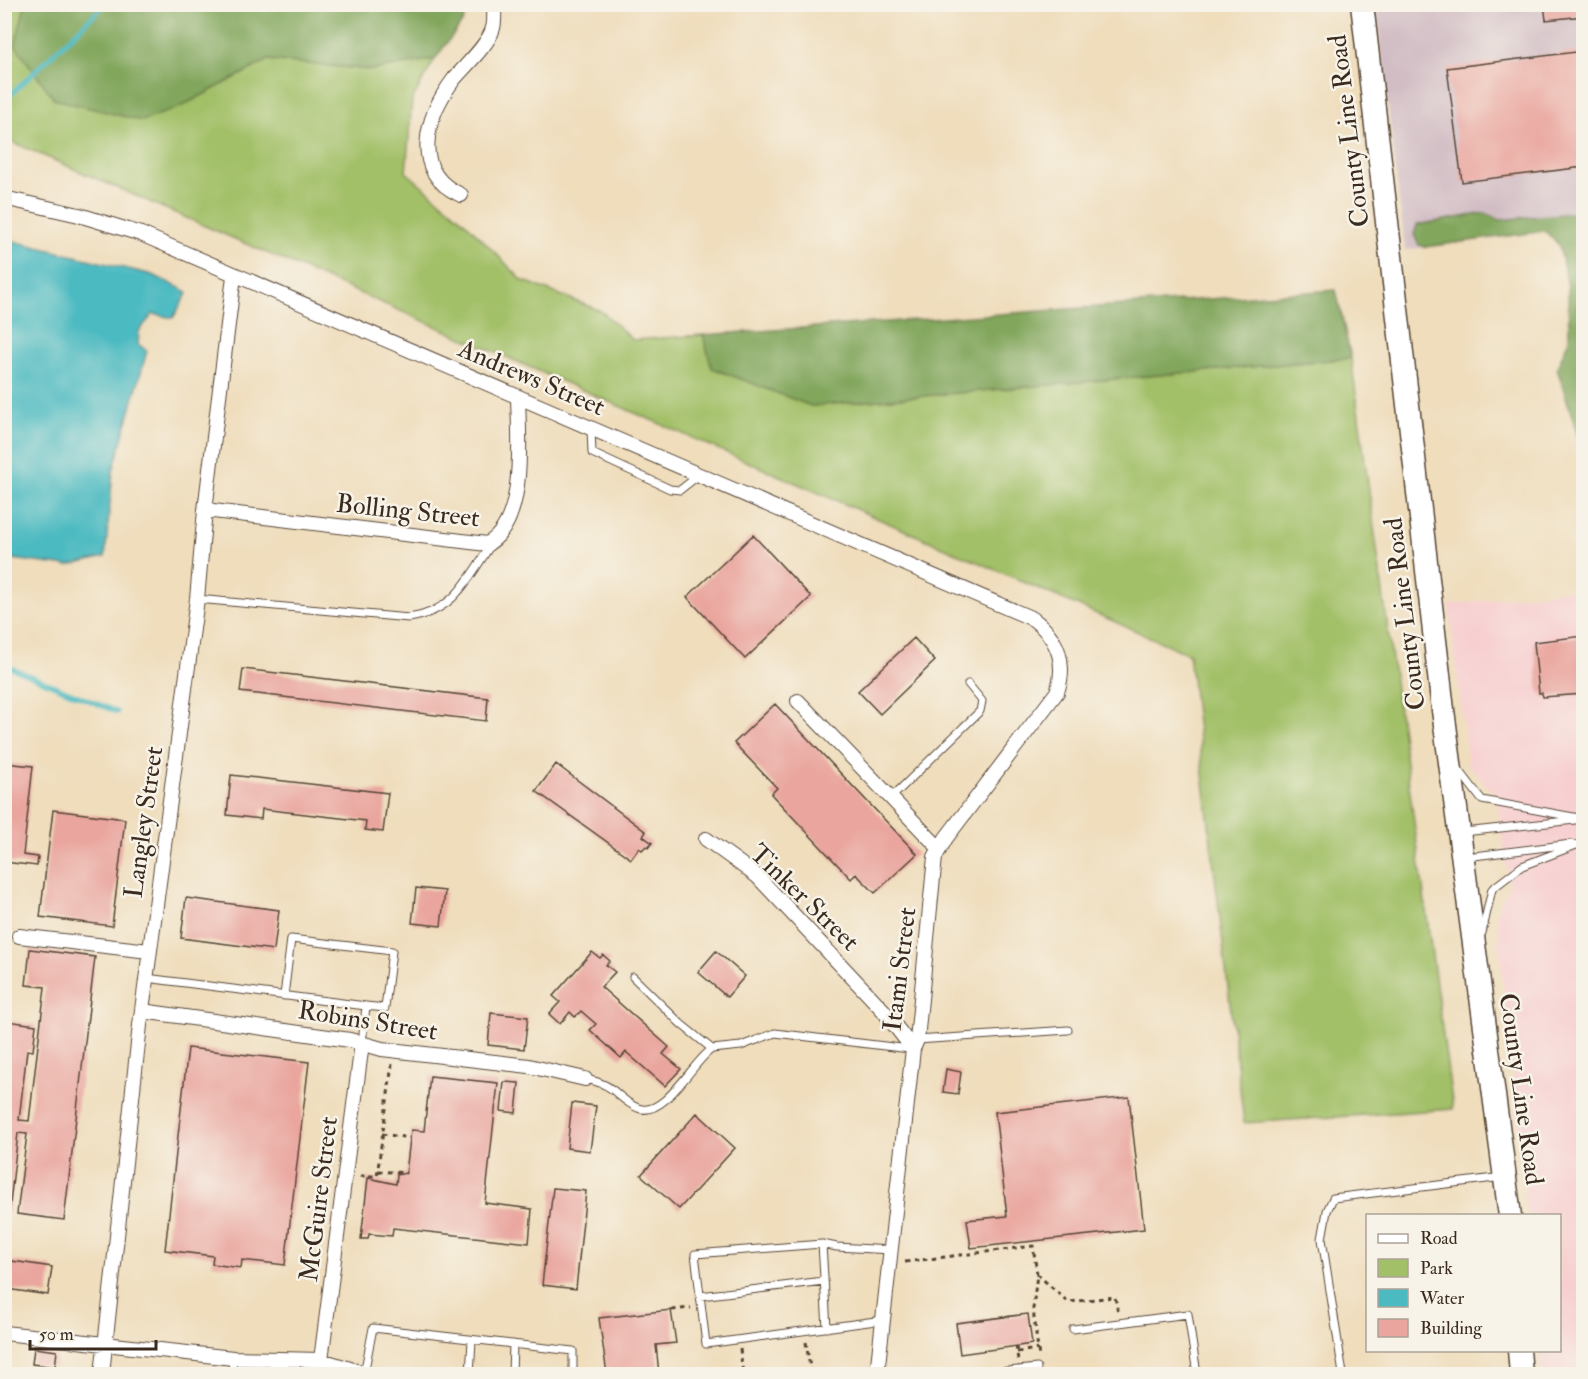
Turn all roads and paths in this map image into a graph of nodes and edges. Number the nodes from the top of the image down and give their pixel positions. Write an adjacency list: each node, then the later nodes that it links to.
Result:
1 (494, 4): 3 (street)
2 (1362, 4): 15 (main road, County Line Road)
3 (461, 195)
4 (4, 198): 5 (street, Andrews Street)
5 (234, 276): 6 (street, Andrews Street); 9 (street, Langley Street)
6 (518, 398): 7 (street, Andrews Street); 10 (street, Bolling Street)
7 (591, 429): 8 (street, Andrews Street); 8 (lane)
8 (700, 474): 12 (street, Andrews Street)
9 (205, 510): 10 (street, Bolling Street); 11 (street, Langley Street)
10 (494, 540): 11 (lane)
11 (197, 598): 24 (street, Langley Street)
12 (1034, 619): 21 (street, Itami Street)
13 (968, 684): 16 (lane)
14 (798, 701): 16 (street)
15 (1443, 710): 17 (lane); 18 (main road, County Line Road)
16 (891, 798): 21 (street)
17 (1584, 819): 18 (lane)
18 (1461, 832): 22 (main road, County Line Road)
19 (706, 839): 33 (street, Tinker Street)
20 (1584, 842): 22 (lane); 25 (lane)
21 (939, 848): 33 (street, Itami Street)
22 (1464, 858): 25 (main road, County Line Road)
23 (19, 936): 24 (street)
24 (149, 951): 27 (street, Langley Street)
25 (1477, 965): 41 (main road, County Line Road)
26 (633, 977): 34 (lane)
27 (146, 978): 28 (lane); 30 (street, Langley Street)
28 (284, 996): 29 (lane); 29 (lane)
29 (366, 1006): 32 (lane)
30 (142, 1011): 32 (street, Robins Street); 59 (street, Langley Street)
31 (1068, 1030): 33 (lane)
32 (362, 1043): 35 (street, Robins Street); 65 (street, McGuire Street)
33 (915, 1044): 34 (lane); 45 (street, Itami Street)
34 (712, 1049): 36 (lane)
35 (393, 1051): 36 (street, Robins Street); 37 (path)
36 (585, 1079)
37 (382, 1134): 38 (path); 39 (path)
38 (410, 1138)
39 (377, 1171): 40 (path); 42 (path)
40 (406, 1173)
41 (1505, 1177): 43 (main road, County Line Road); 78 (lane)
42 (359, 1184)
43 (1510, 1214)
44 (822, 1244): 45 (lane); 47 (lane); 48 (lane)
45 (890, 1256): 46 (path); 51 (street, Itami Street)
46 (1037, 1274): 52 (path); 61 (path)
47 (824, 1281): 48 (lane); 53 (lane)
48 (700, 1296): 49 (lane)
49 (702, 1307): 50 (path); 58 (lane)
50 (672, 1310)
51 (883, 1320): 53 (lane); 75 (street, Itami Street)
52 (1119, 1323): 54 (lane); 77 (lane)
53 (828, 1328): 55 (lane)
54 (1073, 1329)
55 (805, 1331): 58 (lane); 74 (path)
56 (4, 1333): 59 (street)
57 (472, 1340): 60 (lane); 69 (lane); 70 (lane)
58 (739, 1340): 73 (path)
59 (106, 1343): 64 (street); 67 (street, Langley Street)
60 (513, 1344): 71 (lane); 72 (lane)
61 (1038, 1349): 62 (path); 66 (path)
62 (1017, 1352)
63 (1519, 1352): 79 (main road)
64 (233, 1358): 65 (street); 68 (lane)
65 (321, 1360): 69 (street)
66 (1038, 1367): 76 (lane)
67 (102, 1374)
68 (232, 1374)
69 (365, 1374)
70 (470, 1374)
71 (512, 1374)
72 (573, 1374)
73 (743, 1374)
74 (811, 1374)
75 (877, 1374)
76 (979, 1374)
77 (1197, 1374)
78 (1343, 1374)
79 (1521, 1374)

